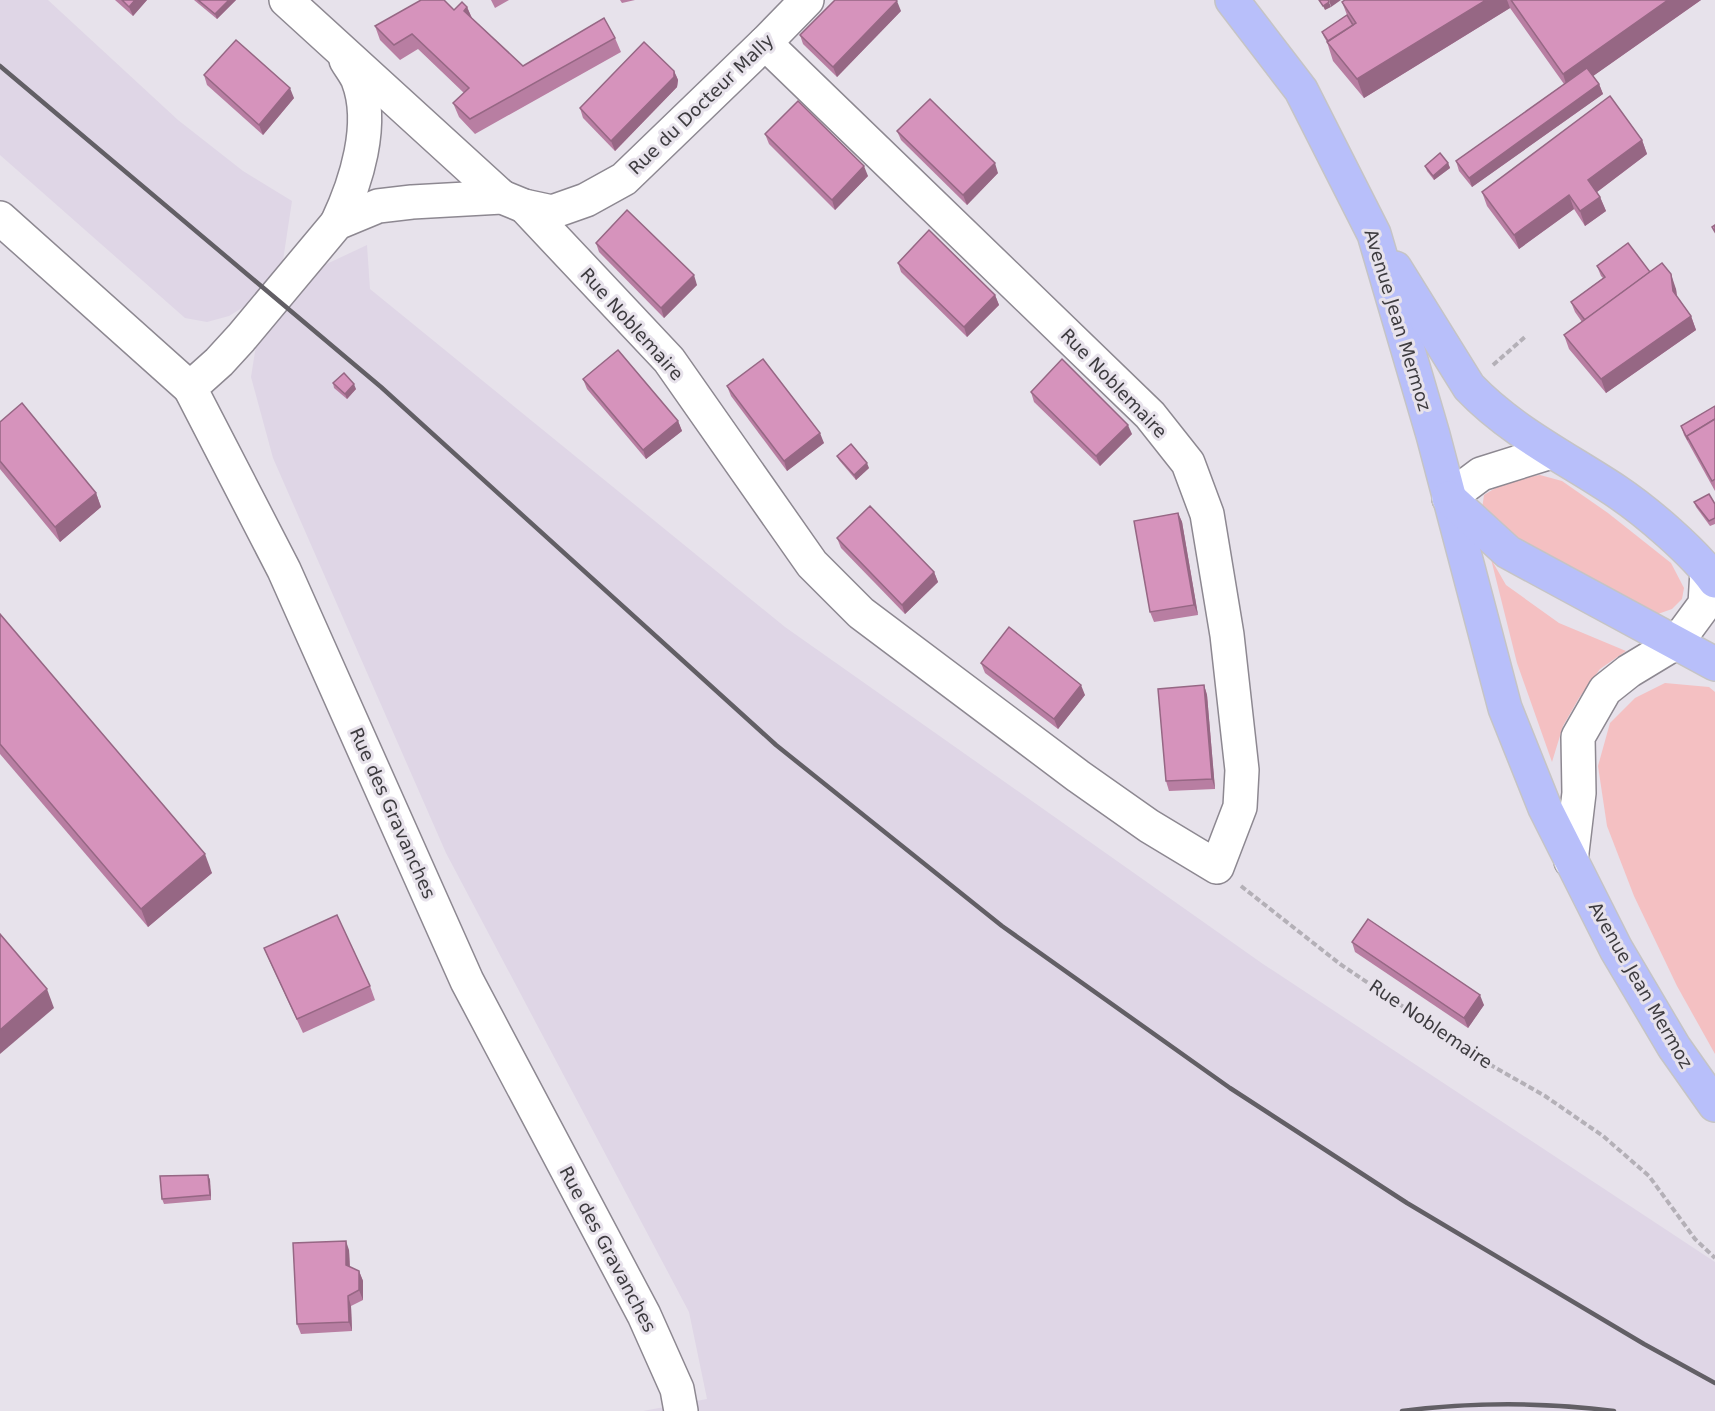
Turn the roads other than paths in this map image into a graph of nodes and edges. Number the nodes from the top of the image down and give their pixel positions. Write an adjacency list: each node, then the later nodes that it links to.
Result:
1 (286, 0): 5 (street, Rue Noblemaire)
2 (807, 0): 4 (street, Rue du Docteur Mally)
3 (1232, 0): 9 (main road, Avenue Jean Mermoz)
4 (765, 44): 6 (street, Rue du Docteur Mally); 6 (street, Rue Noblemaire)
5 (339, 49): 6 (street, Rue Noblemaire); 8 (street)
6 (513, 202): 8 (street, Rue du Docteur Mally)
7 (0, 218): 10 (street)
8 (327, 233): 10 (street)
9 (1374, 234): 11 (main road); 12 (main road, Avenue Jean Mermoz)
10 (190, 388): 18 (street, Rue des Gravanches)
11 (1551, 452): 12 (street); 13 (main road)
12 (1449, 498): 14 (main road); 16 (main road, Avenue Jean Mermoz)
13 (1711, 576): 14 (street)
14 (1677, 642): 15 (main road); 16 (street)
15 (1715, 664)
16 (1571, 861): 17 (main road, Avenue Jean Mermoz)
17 (1715, 1105)
18 (681, 1411)

